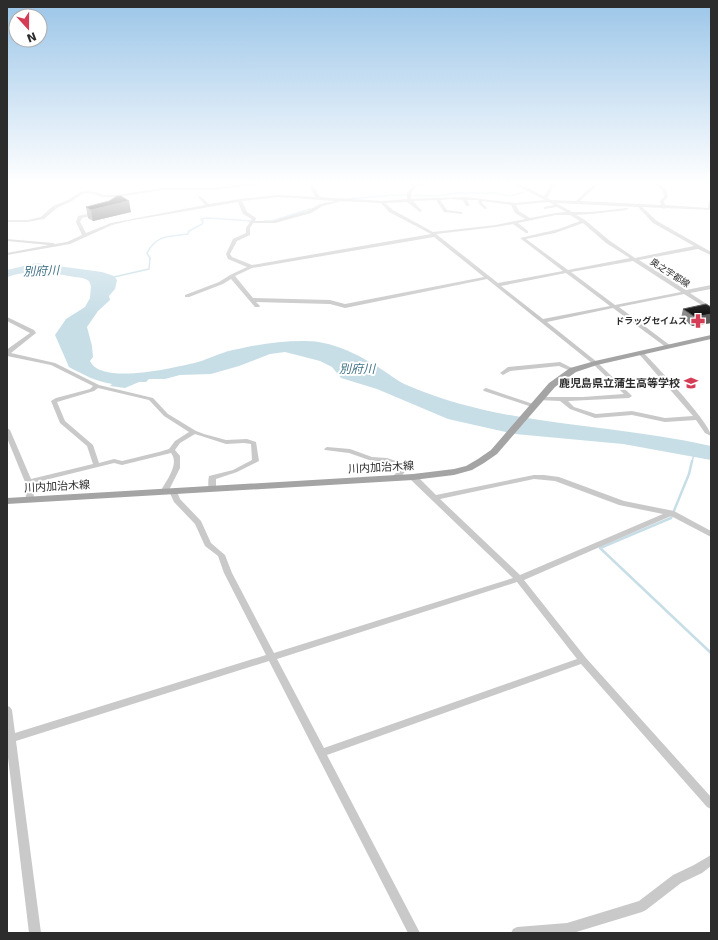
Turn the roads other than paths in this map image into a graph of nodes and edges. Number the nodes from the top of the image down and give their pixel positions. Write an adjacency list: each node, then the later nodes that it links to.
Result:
1 (80, 227): 12 (street)
2 (105, 227): 12 (street)
3 (249, 227): 19 (street)
4 (420, 227): 11 (street)
5 (482, 227): 11 (street)
6 (520, 227): 10 (street)
7 (571, 227): 20 (street)
8 (589, 227): 18 (street, 奥之宇都線)
9 (664, 227): 15 (street)
10 (526, 232)
11 (433, 234): 19 (street); 22 (street)
12 (85, 236): 14 (street)
13 (7, 240): 14 (street)
14 (57, 244): 16 (street)
15 (699, 247): 17 (street); 18 (street)
16 (7, 254)
17 (711, 254)
18 (633, 259): 20 (street); 25 (street, 奥之宇都線)
19 (251, 267): 21 (street)
20 (567, 271): 23 (street); 29 (street)
21 (232, 276): 26 (street); 27 (street)
22 (487, 278): 23 (street); 27 (street)
23 (496, 285): 32 (street)
24 (711, 287): 25 (street)
25 (685, 292): 29 (street); 30 (street, 奥之宇都線)
26 (187, 296)
27 (252, 300): 28 (street)
28 (257, 306)
29 (613, 306): 32 (street); 34 (street)
30 (711, 309)
31 (7, 319): 36 (street)
32 (542, 321): 37 (street)
33 (711, 337): 34 (main road, 川内加治木線)
34 (669, 347): 35 (main road, 川内加治木線)
35 (641, 353): 37 (main road, 川内加治木線); 45 (street)
36 (7, 354): 40 (street)
37 (595, 363): 38 (main road, 川内加治木線); 43 (street)
38 (573, 370): 39 (street); 42 (main road, 川内加治木線)
39 (503, 373)
40 (97, 386): 47 (street); 51 (street)
41 (486, 390): 44 (street)
42 (540, 399): 43 (street); 44 (main road, 川内加治木線)
43 (562, 399): 45 (street)
44 (534, 406): 52 (main road, 川内加治木線)
45 (698, 418): 48 (street)
46 (7, 430): 54 (street)
47 (194, 432): 50 (street); 55 (street)
48 (711, 434)
49 (327, 449): 53 (street)
50 (172, 450): 51 (street); 56 (street)
51 (96, 464): 54 (street)
52 (413, 477): 53 (main road, 川内加治木線); 57 (street)
53 (395, 478): 55 (main road, 川内加治木線)
54 (29, 482): 58 (street)
55 (212, 489): 56 (main road, 川内加治木線)
56 (168, 491): 58 (main road, 川内加治木線); 63 (street)
57 (434, 498): 60 (street); 62 (street)
58 (30, 499): 59 (main road, 川内加治木線)
59 (7, 501)
60 (671, 514): 61 (street); 62 (street)
61 (711, 534)
62 (518, 579): 63 (street); 64 (street)
63 (272, 657): 66 (street); 67 (street)
64 (583, 660): 67 (street); 68 (street)
65 (7, 710): 66 (street)
66 (9, 739): 70 (street)
67 (321, 753): 71 (street)
68 (711, 804)
69 (711, 860): 72 (street)
70 (35, 933)
71 (414, 933)
72 (517, 933)

